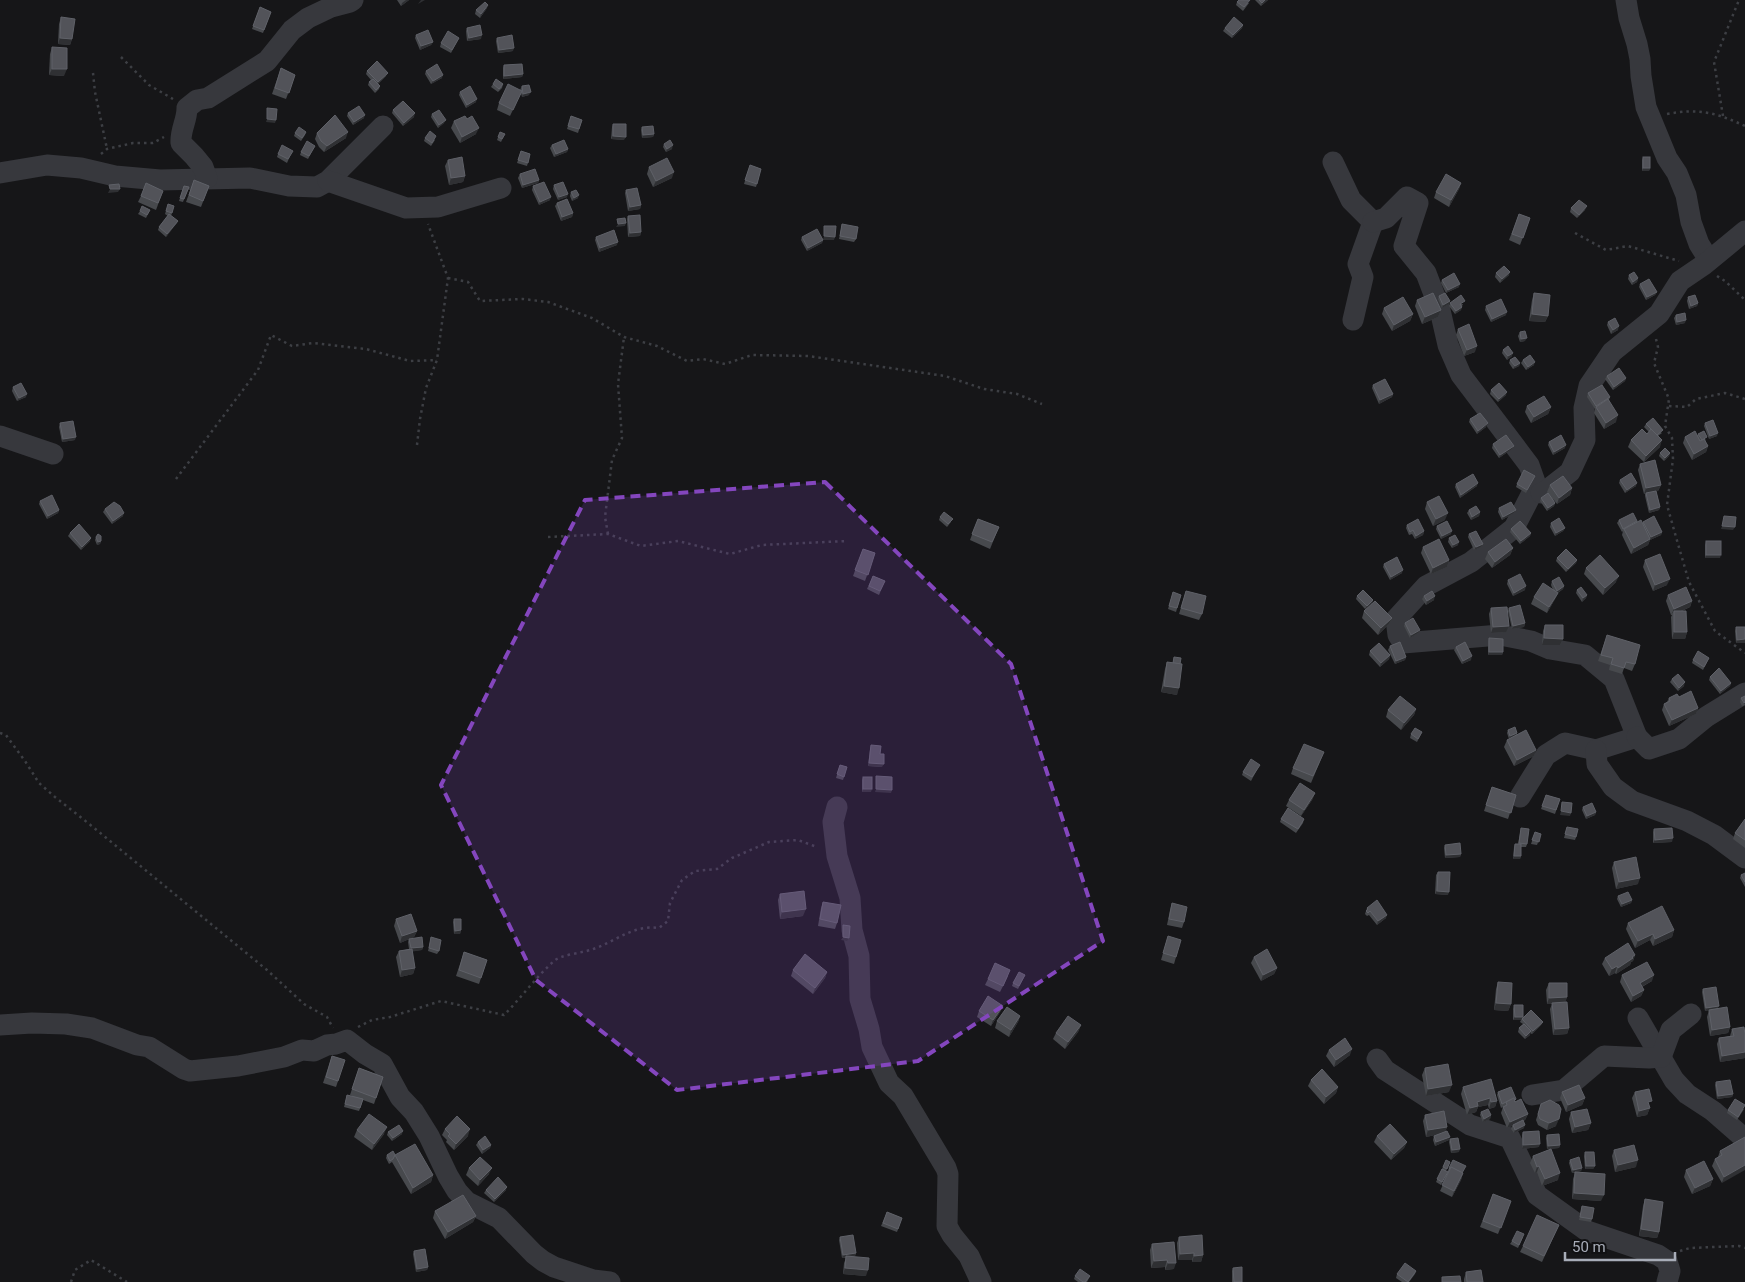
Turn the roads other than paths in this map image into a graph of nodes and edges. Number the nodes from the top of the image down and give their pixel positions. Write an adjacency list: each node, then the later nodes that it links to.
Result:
1 (353, 0): 6 (street)
2 (1626, 0): 11 (street)
3 (382, 126): 7 (street)
4 (1333, 162): 9 (street)
5 (0, 173): 6 (street)
6 (207, 178): 7 (street)
7 (328, 181): 8 (street)
8 (501, 188)
9 (1373, 222): 12 (street); 15 (street)
10 (1745, 231): 11 (street)
11 (1707, 262): 15 (street)
12 (1353, 320)
13 (0, 436): 14 (street)
14 (53, 454)
15 (1532, 493): 17 (street)
16 (1745, 693): 17 (street)
17 (1637, 737): 18 (street)
18 (1596, 750): 19 (street); 21 (street)
19 (1520, 797)
20 (837, 807): 30 (street)
21 (1745, 858)
22 (1691, 1014): 25 (street)
23 (1638, 1018): 25 (street)
24 (0, 1025): 29 (street)
25 (1661, 1057): 27 (street); 28 (street)
26 (1377, 1058): 31 (street)
27 (1532, 1096)
28 (1745, 1139)
29 (610, 1282)
30 (981, 1282)
31 (1667, 1282)

